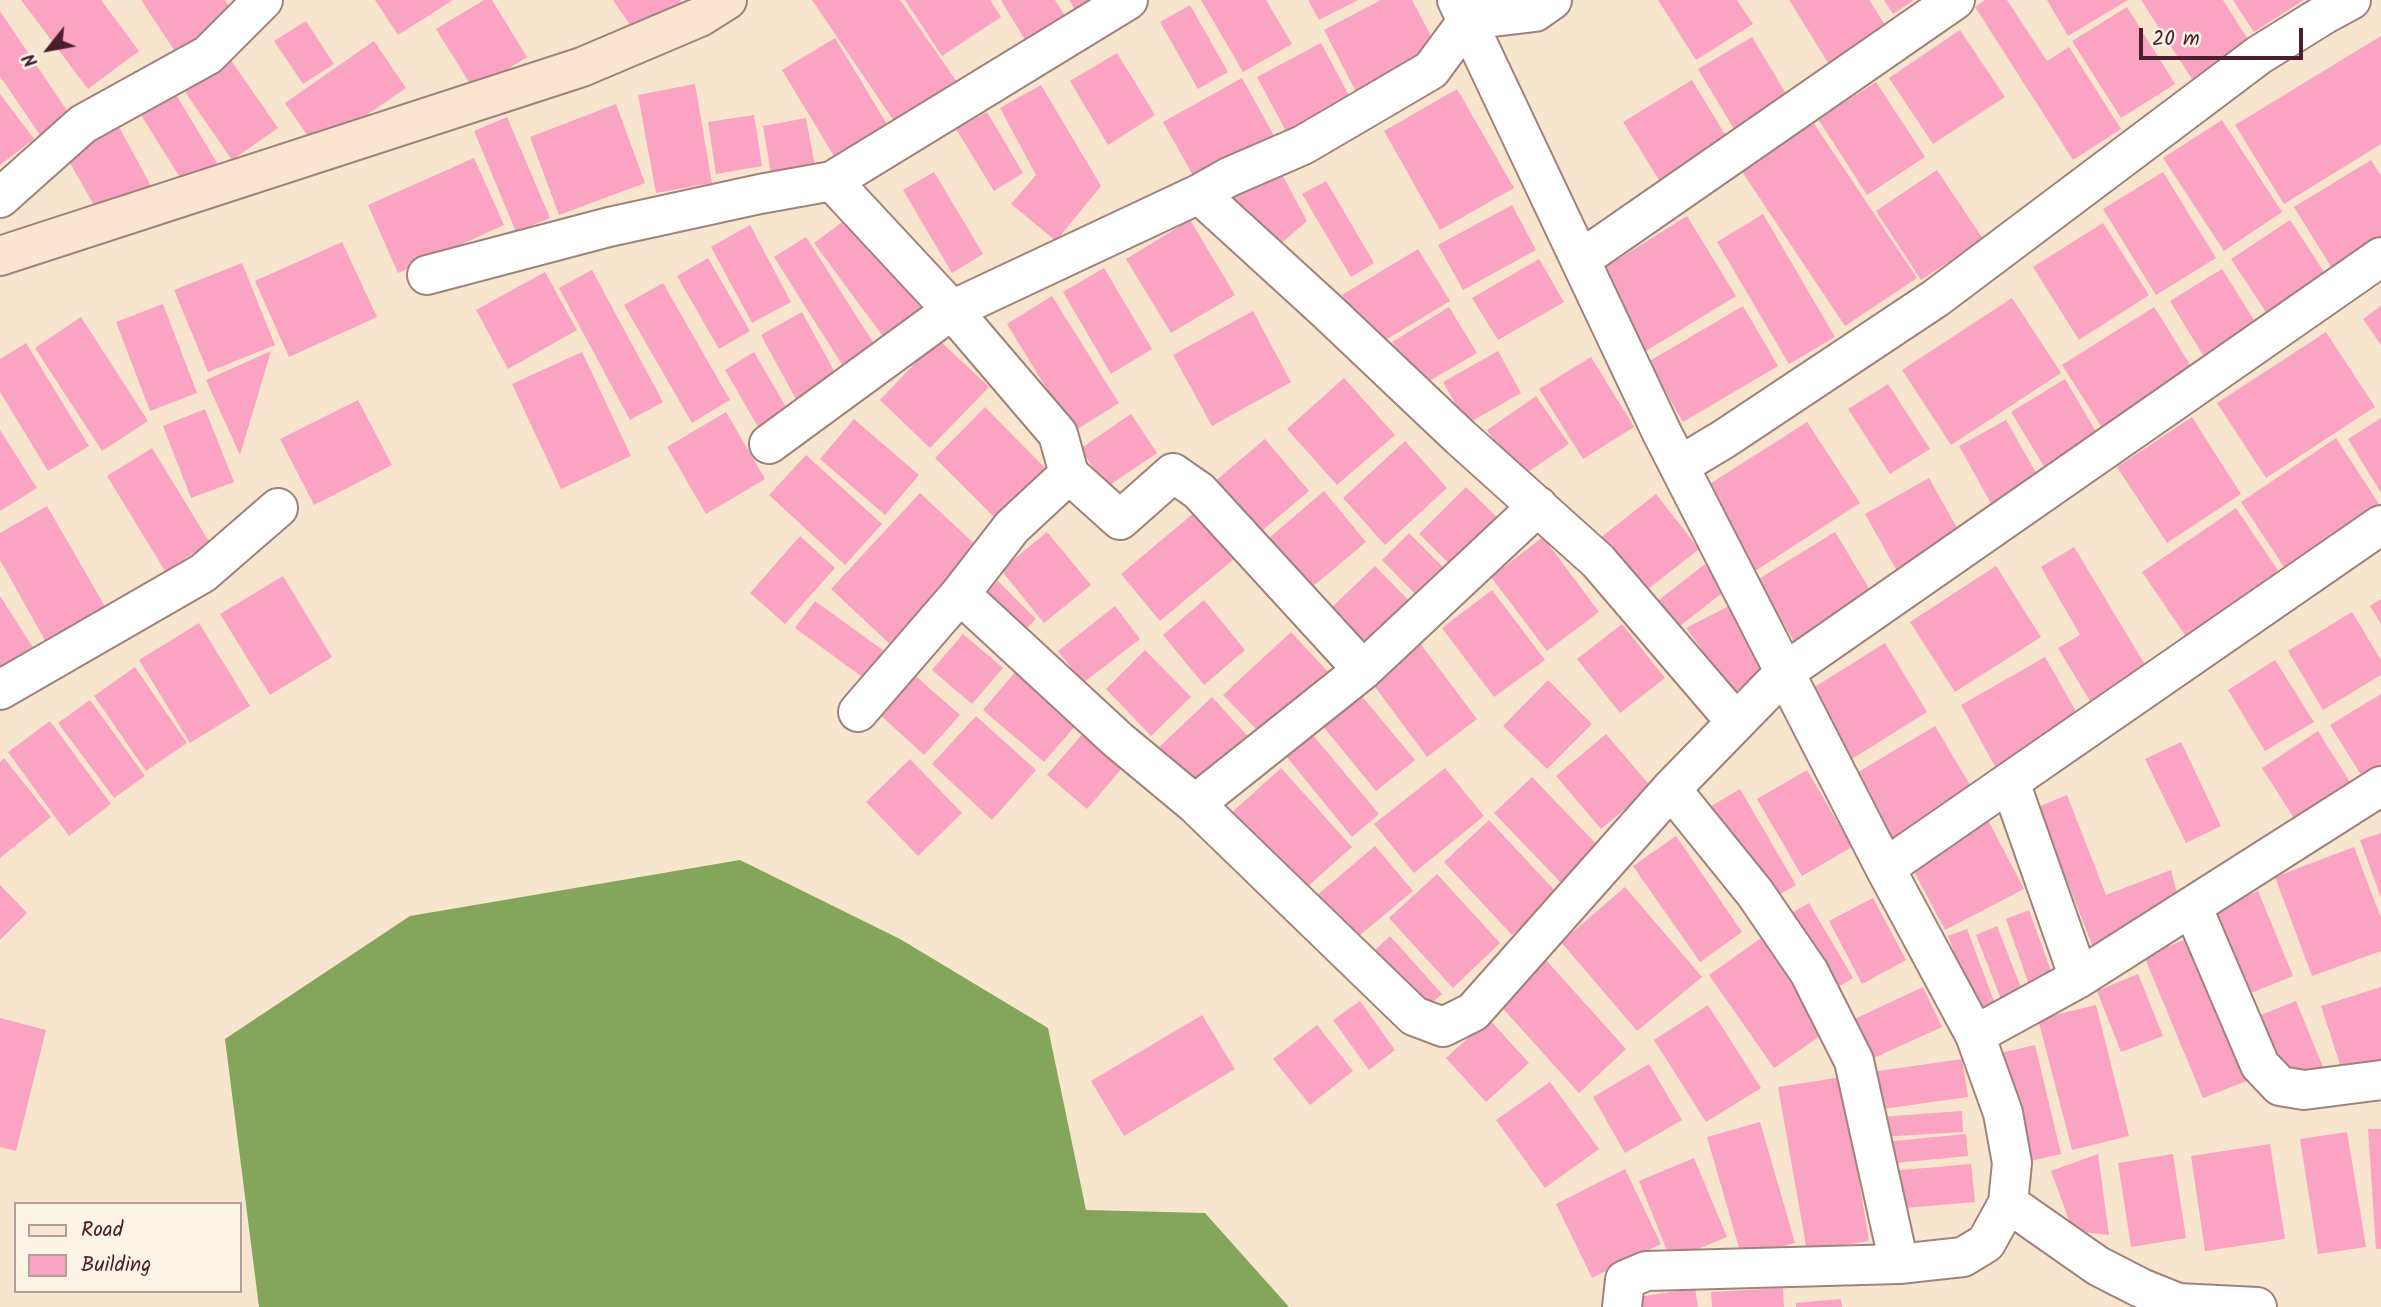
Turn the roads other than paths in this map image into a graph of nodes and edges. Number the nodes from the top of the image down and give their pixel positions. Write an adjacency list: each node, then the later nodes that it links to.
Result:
1 (263, 0): 10 (street)
2 (727, 0): 11 (street)
3 (1128, 0): 8 (street)
4 (1552, 0): 7 (street)
5 (1955, 0): 13 (street)
6 (2351, 0): 17 (street)
7 (1463, 10): 9 (street); 13 (street)
8 (832, 181): 14 (street); 15 (street)
9 (1199, 194): 15 (street); 19 (street)
10 (0, 198)
11 (0, 256)
12 (2381, 257): 24 (street)
13 (1580, 260): 17 (street)
14 (427, 275)
15 (952, 310): 16 (street); 18 (street)
16 (769, 443)
17 (1679, 466): 24 (street)
18 (1069, 474): 22 (street); 23 (street)
19 (1538, 506): 23 (street); 27 (street)
20 (278, 508): 25 (street)
21 (2381, 525): 28 (street)
22 (961, 594): 26 (street); 31 (street)
23 (1363, 670): 31 (street)
24 (1785, 672): 27 (street); 32 (street)
25 (0, 690)
26 (858, 712)
27 (1736, 722): 30 (street)
28 (2010, 782): 32 (street); 34 (street)
29 (2381, 786): 33 (street)
30 (1671, 789): 31 (street); 38 (street)
31 (1195, 804)
32 (1885, 868): 35 (street)
33 (2192, 906): 34 (street); 36 (street)
34 (2079, 978): 35 (street)
35 (1975, 1035): 37 (street)
36 (2381, 1080)
37 (2008, 1203): 38 (street); 39 (street)
38 (1899, 1264): 40 (street)
39 (2178, 1305): 41 (street)
40 (1622, 1307)
41 (2258, 1307)

